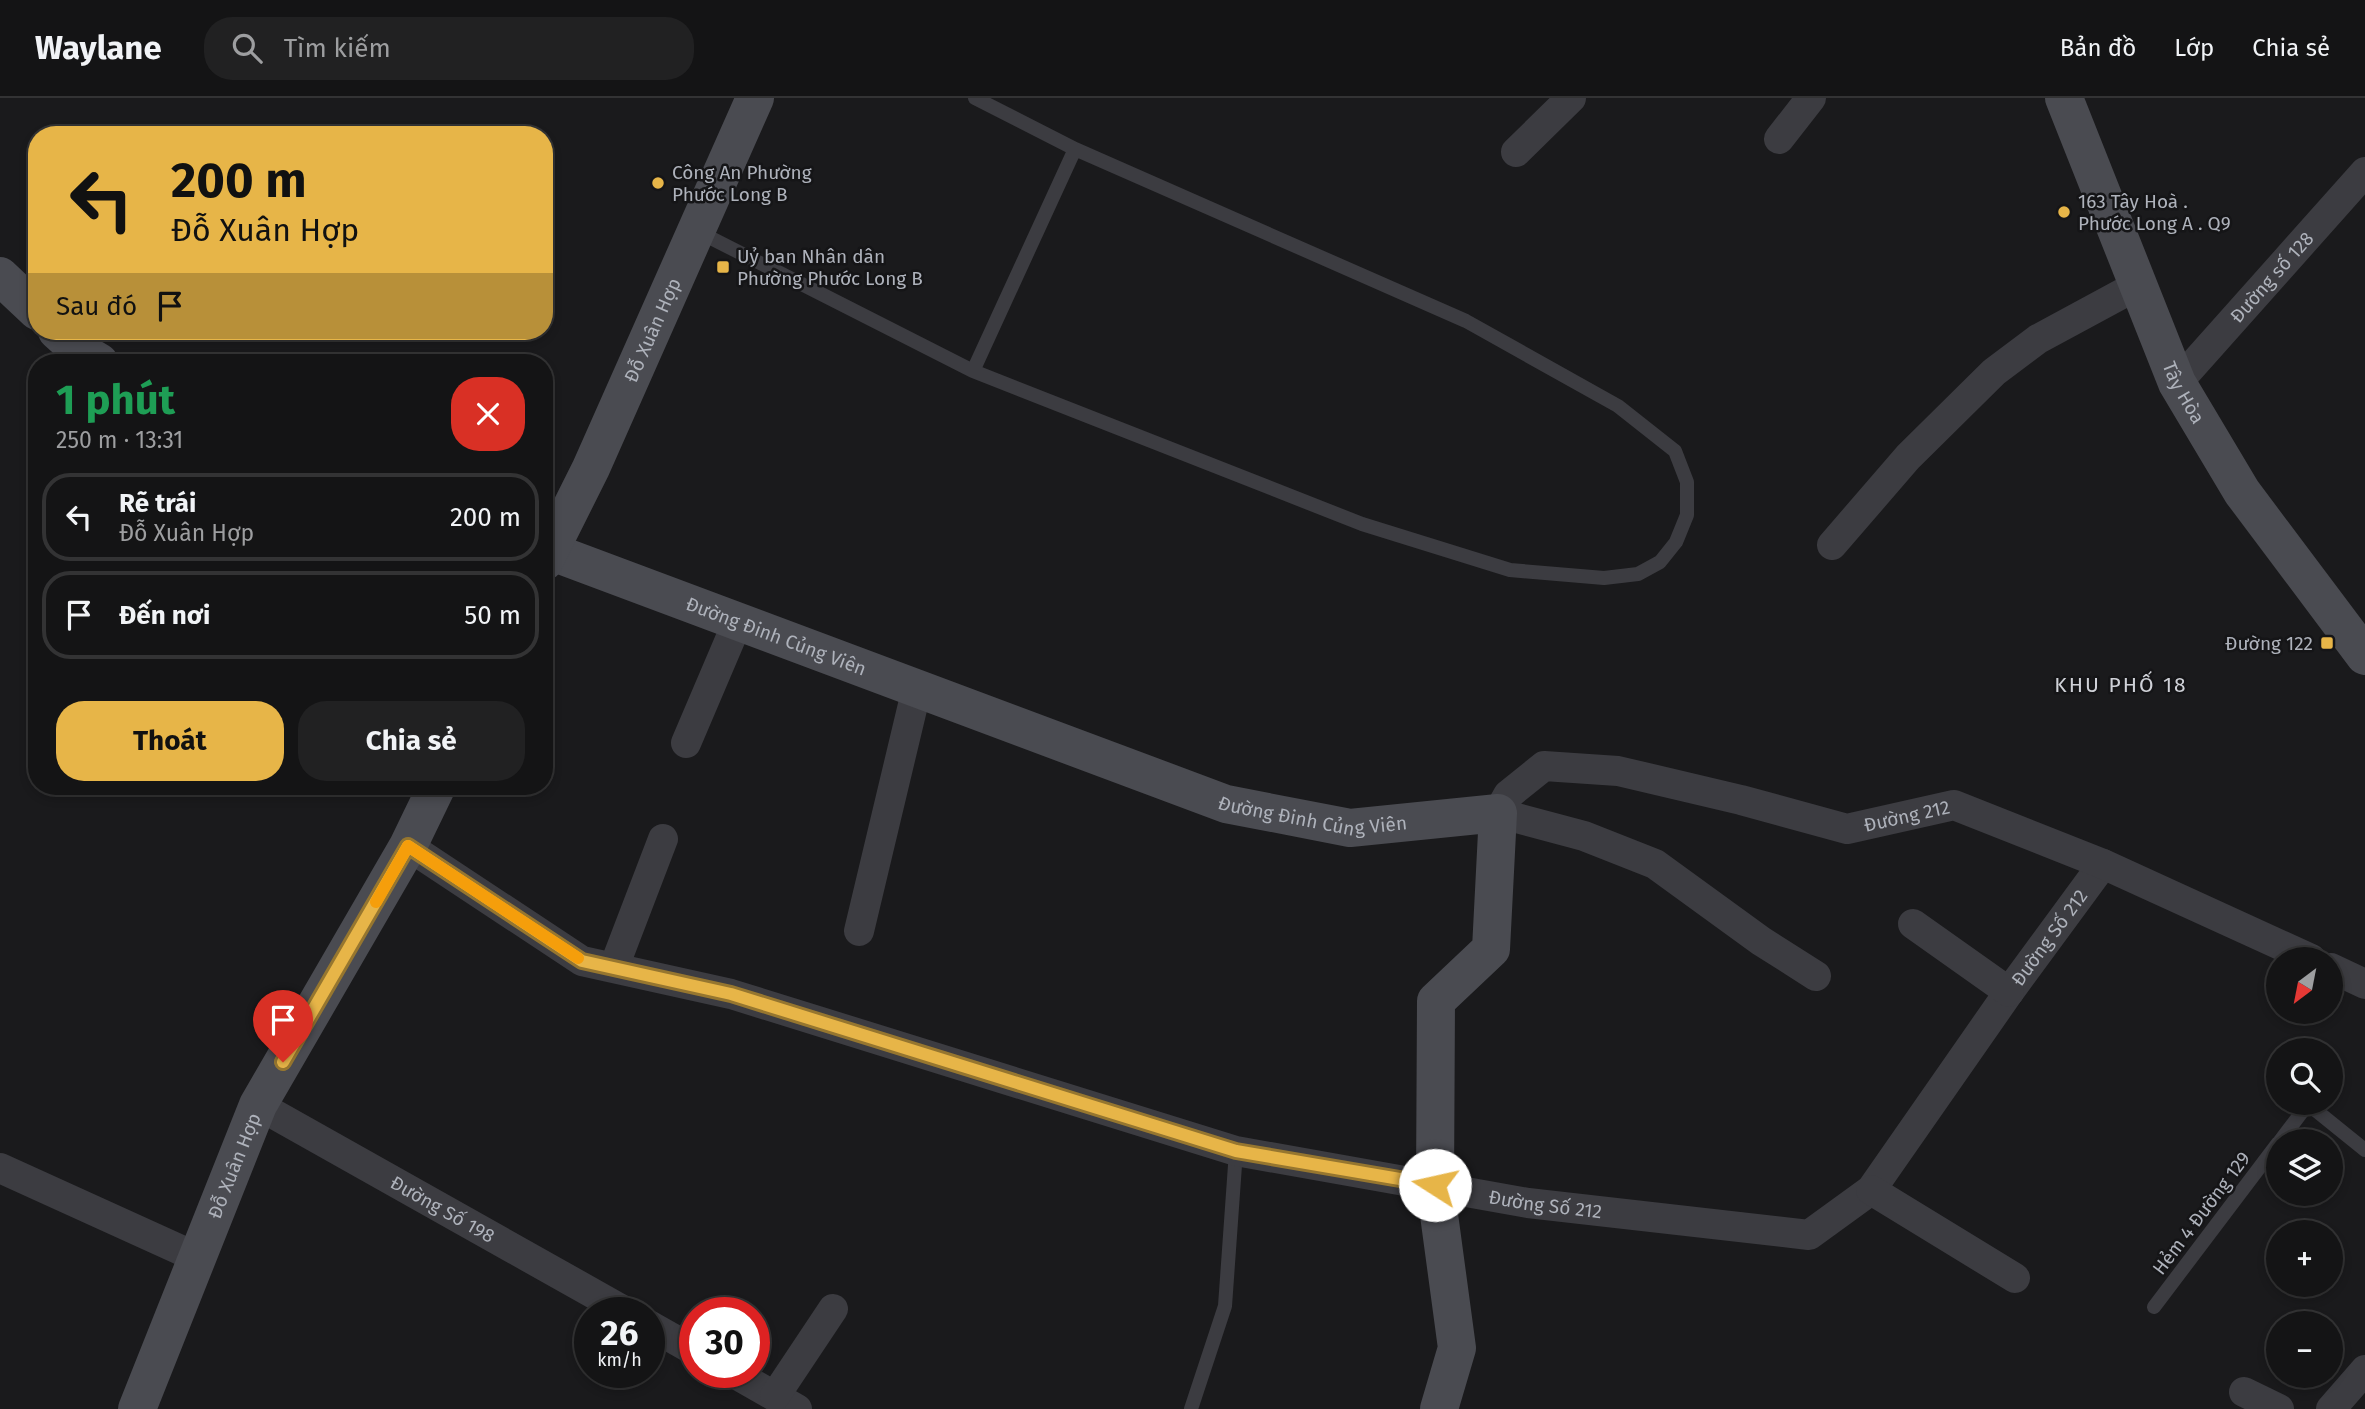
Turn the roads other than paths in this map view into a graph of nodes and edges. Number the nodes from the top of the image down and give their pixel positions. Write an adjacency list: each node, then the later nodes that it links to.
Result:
1 (755, 98): 10 (main road, Đỗ Xuân Hợp)
2 (975, 98): 7 (lane)
3 (1572, 98): 8 (street)
4 (1811, 98): 6 (street)
5 (2064, 98): 12 (main road, Tây Hòa)
6 (1779, 139)
7 (1076, 149): 16 (lane); 16 (lane)
8 (1516, 152)
9 (2365, 172): 17 (street, Đường số 128)
10 (697, 231): 16 (lane); 18 (main road, Đỗ Xuân Hợp)
11 (0, 276): 13 (main road)
12 (2137, 285): 17 (main road, Tây Hòa); 19 (street)
13 (28, 302)
14 (67, 340): 15 (main road)
15 (85, 354)
16 (973, 371)
17 (2177, 383): 22 (main road, Tây Hòa)
18 (553, 541)
19 (1832, 545)
20 (553, 556): 21 (main road, Đường Đinh Củng Viên)
21 (738, 621): 23 (main road, Đường Đinh Củng Viên); 24 (street)
22 (2365, 656)
23 (917, 688): 26 (main road, Đường Đinh Củng Viên); 31 (street)
24 (686, 743)
25 (433, 795): 28 (main road, Đỗ Xuân Hợp)
26 (1498, 813): 29 (street, Đường 212); 35 (street); 46 (main road)
27 (663, 839): 33 (street)
28 (408, 846): 33 (street, Đường Số 212); 38 (main road, Đỗ Xuân Hợp)
29 (2103, 864): 32 (street, Đường 212); 37 (street, Đường Số 212)
30 (1913, 925): 37 (street)
31 (859, 931)
32 (2285, 947)
33 (614, 967): 43 (street, Đường Số 212)
34 (2343, 974): 36 (street)
35 (1816, 976)
36 (2365, 984)
37 (2009, 992): 47 (street, Đường Số 212)
38 (258, 1105): 48 (main road, Đỗ Xuân Hợp); 50 (street, Đường Số 198)
39 (2289, 1129): 40 (lane, Hẻm 4 Đường 129)
40 (2339, 1129)
41 (2343, 1132): 42 (lane, Hẻm 4 Đường 129)
42 (2365, 1150)
43 (1236, 1151): 46 (street, Đường Số 212); 58 (lane)
44 (2266, 1159): 51 (lane, Hẻm 4 Đường 129)
45 (0, 1168): 48 (street)
46 (1435, 1185): 47 (street, Đường Số 212); 59 (main road)
47 (1871, 1190): 49 (street)
48 (197, 1257): 57 (main road, Đỗ Xuân Hợp)
49 (2015, 1278)
50 (599, 1297)
51 (2154, 1307)
52 (833, 1309): 56 (street)
53 (2365, 1370): 61 (street)
54 (760, 1388): 56 (street)
55 (2245, 1392): 60 (street)
56 (786, 1403)
57 (137, 1409)
58 (1191, 1409)
59 (1439, 1409)
60 (2279, 1409)
61 (2331, 1409)

